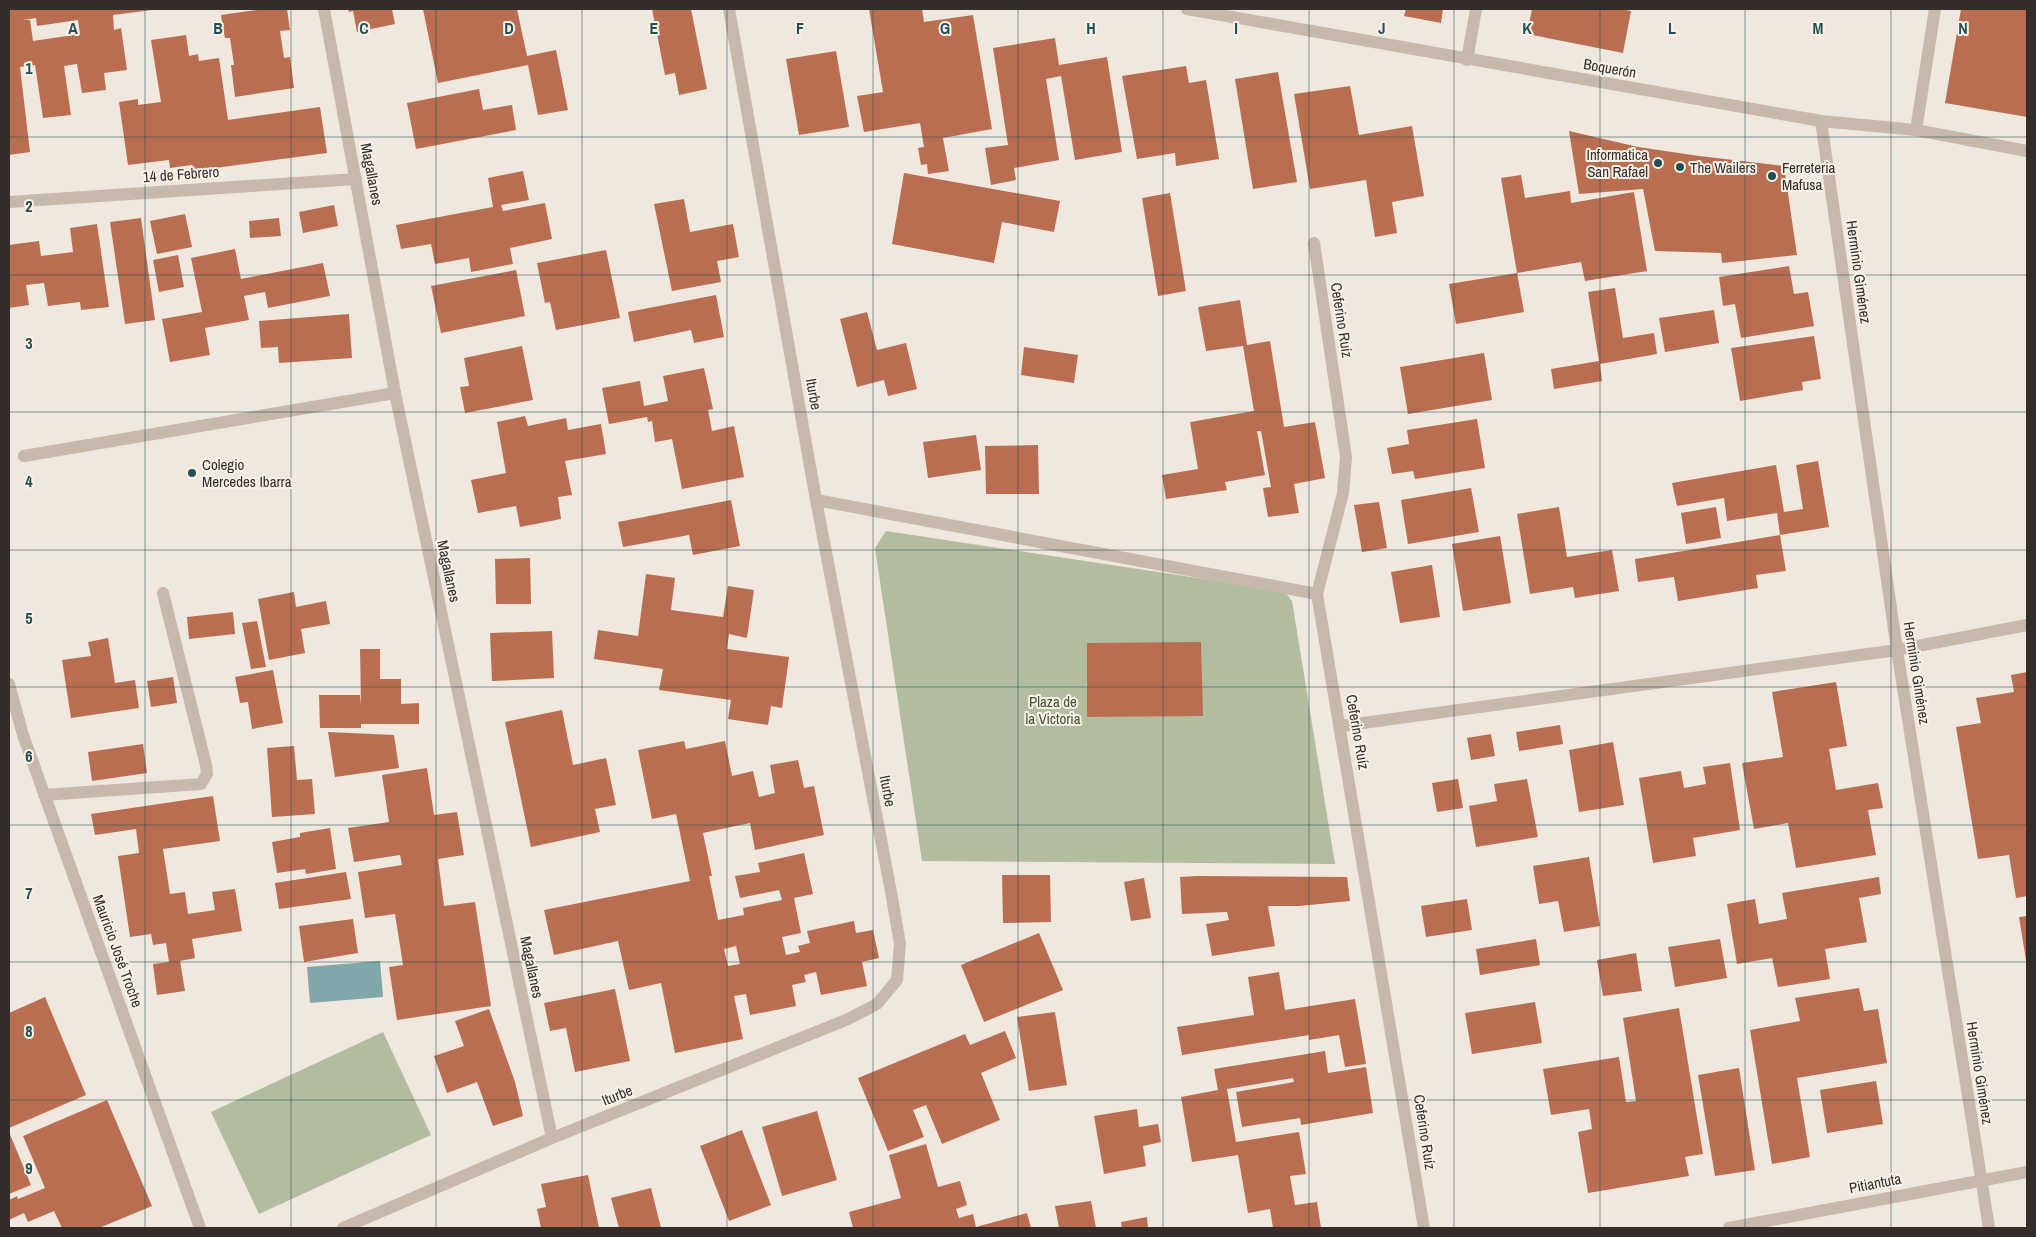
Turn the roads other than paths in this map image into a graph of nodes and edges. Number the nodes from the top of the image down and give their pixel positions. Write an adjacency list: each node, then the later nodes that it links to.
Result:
1 (324, 9): 10 (street, Magallanes)
2 (728, 9): 15 (street, Iturbe)
3 (1187, 9): 6 (street, Boquerón)
4 (1476, 9): 6 (street)
5 (1935, 9): 8 (street)
6 (1467, 60): 7 (street, Boquerón)
7 (1821, 121): 8 (street, Boquerón); 19 (street, Herminio Giménez)
8 (1916, 130): 9 (street, Boquerón)
9 (2027, 151)
10 (356, 179): 11 (street, 14 de Febrero); 13 (street, Magallanes)
11 (9, 202)
12 (1314, 243): 17 (street, Ceferino Ruíz)
13 (395, 393): 14 (street); 23 (street, Magallanes)
14 (24, 456)
15 (816, 500): 17 (street); 23 (street, Iturbe)
16 (163, 593): 22 (street)
17 (1317, 594): 21 (street, Ceferino Ruíz)
18 (2027, 625): 19 (street)
19 (1897, 650): 21 (street); 25 (street, Herminio Giménez)
20 (9, 684): 22 (street, Mauricio José Troche)
21 (1341, 726): 28 (street, Ceferino Ruíz)
22 (44, 795): 26 (street, Mauricio José Troche)
23 (552, 1138): 27 (street, Iturbe)
24 (2027, 1172): 25 (street, Pitiantuta)
25 (1981, 1179): 29 (street, Pitiantuta); 30 (street, Herminio Giménez)
26 (200, 1228)
27 (343, 1228)
28 (1424, 1228)
29 (1729, 1228)
30 (1989, 1228)

